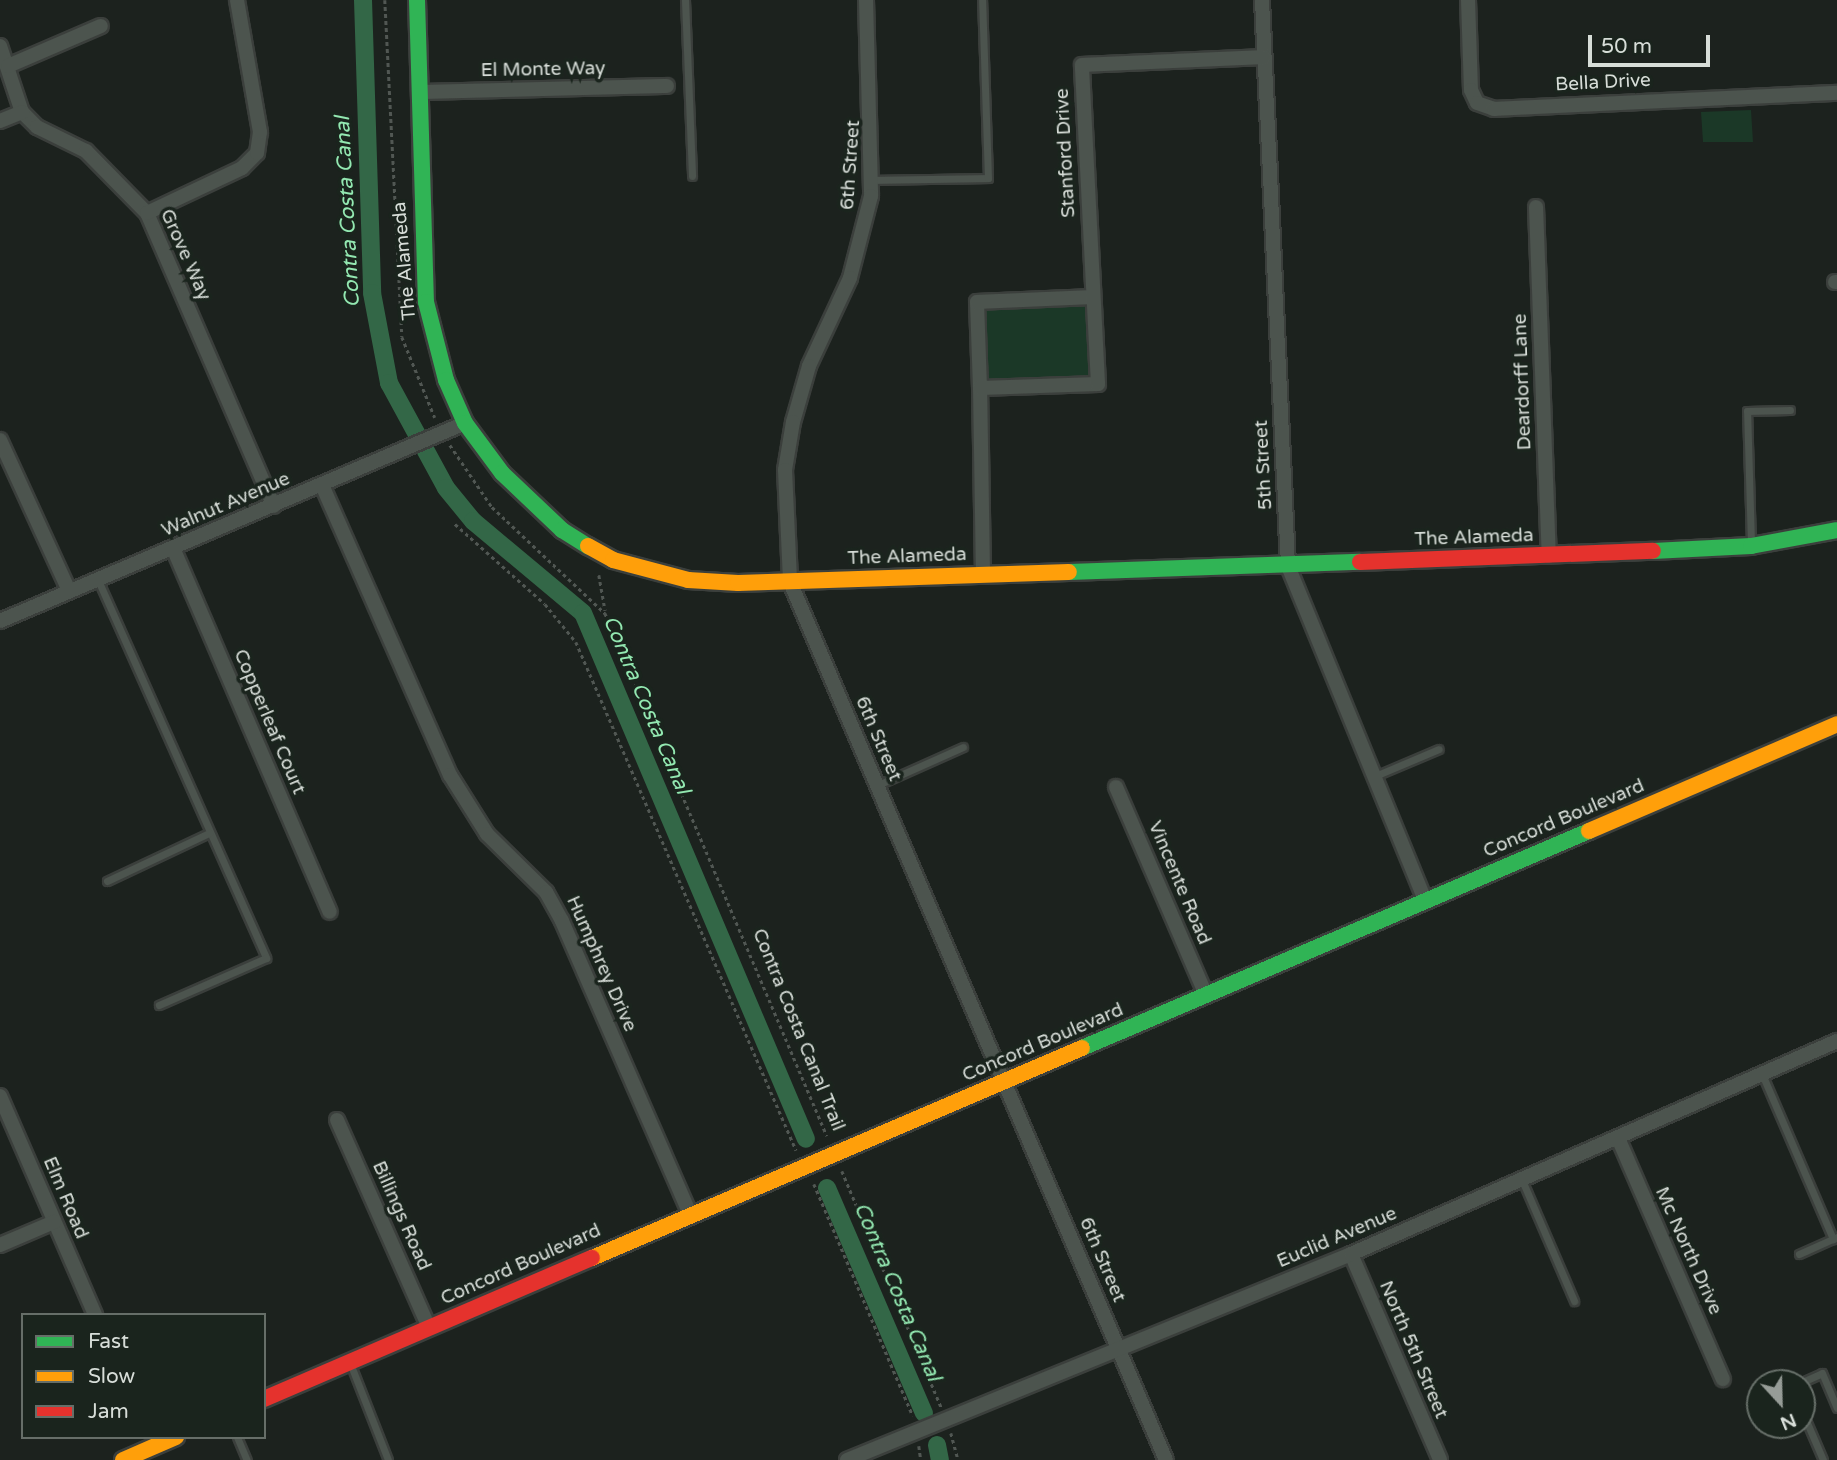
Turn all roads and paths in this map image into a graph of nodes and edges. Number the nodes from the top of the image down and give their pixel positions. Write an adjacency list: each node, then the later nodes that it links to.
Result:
1 (237, 0): 21 (street)
2 (385, 0): 26 (path, Contra Costa Canal Trail)
3 (417, 0): 14 (street, The Alameda)
4 (685, 0): 18 (lane)
5 (866, 0): 19 (street, 6th Street)
6 (982, 0): 19 (lane)
7 (1262, 0): 11 (street, 5th Street)
8 (1468, 0): 15 (street, Bella Drive)
9 (101, 26): 12 (street)
10 (0, 46): 12 (street)
11 (1264, 57): 22 (street, Stanford Drive); 36 (street, 5th Street)
12 (8, 66): 16 (street)
13 (667, 86): 14 (street, El Monte Way)
14 (419, 92): 25 (street, The Alameda)
15 (1837, 93)
16 (22, 112): 17 (street); 21 (street, Grove Way)
17 (0, 121)
18 (692, 176)
19 (872, 180): 39 (street, 6th Street)
20 (1536, 207): 35 (street, Deardorff Lane)
21 (147, 213): 29 (street, Grove Way)
22 (1092, 297): 23 (street); 23 (street, Stanford Drive)
23 (981, 388): 37 (street)
24 (1790, 410): 32 (lane)
25 (465, 423): 26 (street, Walnut Avenue); 34 (street, The Alameda)
26 (444, 434): 28 (street, Walnut Avenue); 41 (path, Contra Costa Canal Trail)
27 (0, 440): 40 (street)
28 (322, 485): 29 (street, Walnut Avenue); 64 (street, Humphrey Drive)
29 (274, 506): 33 (street, Walnut Avenue)
30 (454, 524): 62 (path)
31 (1837, 530): 32 (street, The Alameda)
32 (1751, 546): 35 (street, The Alameda)
33 (173, 548): 38 (street, Walnut Avenue); 52 (street, Copperleaf Court)
34 (595, 550): 39 (street, The Alameda); 41 (path, Contra Costa Canal Trail)
35 (1549, 556): 36 (street, The Alameda)
36 (1288, 566): 37 (street, The Alameda); 46 (street, 5th Street)
37 (983, 575): 39 (street, The Alameda)
38 (98, 579): 40 (street, Walnut Avenue); 49 (lane)
39 (790, 582): 47 (street, 6th Street)
40 (69, 592): 42 (street, Walnut Avenue)
41 (605, 613): 61 (path, Contra Costa Canal Trail)
42 (0, 621)
43 (1837, 724): 51 (street, Concord Boulevard)
44 (963, 747): 47 (lane)
45 (1439, 749): 46 (lane)
46 (1374, 776): 51 (street, 5th Street)
47 (877, 786): 57 (street, 6th Street)
48 (1116, 787): 53 (street, Vincente Road)
49 (209, 834): 50 (lane); 54 (lane)
50 (107, 881)
51 (1426, 902): 53 (street, Concord Boulevard)
52 (330, 912)
53 (1206, 995): 57 (street, Concord Boulevard)
54 (159, 1005)
55 (1837, 1041): 56 (street, Euclid Avenue)
56 (1762, 1074): 60 (street, Euclid Avenue); 66 (lane)
57 (1004, 1083): 61 (street, Concord Boulevard); 73 (street, 6th Street)
58 (0, 1096): 65 (street, Elm Road)
59 (337, 1120): 72 (street, Billings Road)
60 (1618, 1138): 63 (street, Euclid Avenue); 76 (street, Mc North Drive)
61 (835, 1154): 62 (street, Concord Boulevard); 79 (path, Contra Costa Canal Trail)
62 (805, 1167): 64 (street, Concord Boulevard); 80 (path)
63 (1522, 1180): 68 (street, Euclid Avenue); 70 (lane)
64 (690, 1214): 72 (street, Concord Boulevard)
65 (54, 1222): 67 (street); 71 (street, Elm Road)
66 (1835, 1238): 69 (lane)
67 (0, 1245)
68 (1351, 1254): 73 (street, Euclid Avenue); 91 (street, North 5th Street)
69 (1799, 1254)
70 (1574, 1301)
71 (93, 1313)
72 (429, 1328): 74 (street, Concord Boulevard)
73 (1119, 1349): 79 (street, Euclid Avenue); 90 (street, 6th Street)
74 (350, 1362): 77 (street, Concord Boulevard); 86 (lane)
75 (1816, 1376): 78 (lane)
76 (1723, 1379)
77 (266, 1398)
78 (1837, 1408)
79 (946, 1418): 80 (street, Euclid Avenue); 89 (path, Contra Costa Canal Trail)
80 (916, 1430): 87 (street, Euclid Avenue); 88 (path)
81 (238, 1439): 85 (lane)
82 (1814, 1439): 92 (lane)
83 (150, 1442): 84 (street)
84 (123, 1460)
85 (247, 1460)
86 (388, 1460)
87 (847, 1460)
88 (921, 1460)
89 (958, 1460)
90 (1166, 1460)
91 (1440, 1460)
92 (1823, 1460)

